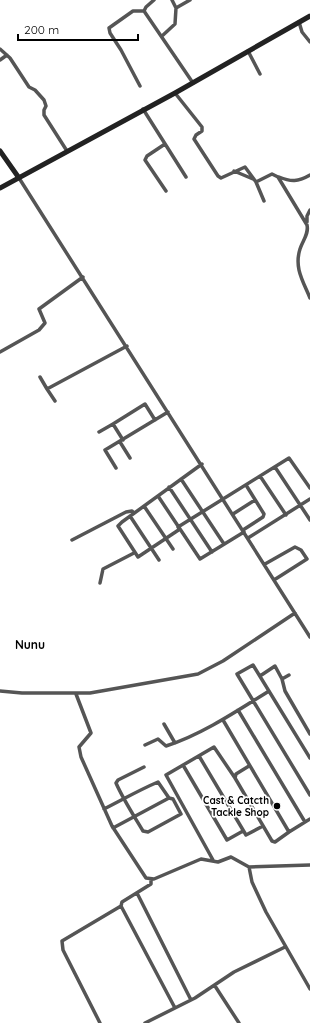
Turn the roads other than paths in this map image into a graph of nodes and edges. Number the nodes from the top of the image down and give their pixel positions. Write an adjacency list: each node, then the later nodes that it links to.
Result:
1 (154, 0): 5 (street)
2 (172, 0): 4 (street)
3 (190, 0): 4 (street)
4 (176, 8): 8 (street)
5 (144, 11): 8 (street); 16 (street)
6 (310, 16): 7 (main road)
7 (299, 22): 9 (street); 11 (main road)
8 (162, 36): 15 (street)
9 (310, 42)
10 (0, 49): 12 (street)
11 (248, 50): 14 (street); 15 (main road)
12 (7, 55): 13 (street); 21 (street)
13 (0, 60)
14 (260, 74)
15 (193, 83): 17 (main road)
16 (140, 86)
17 (175, 92): 18 (main road); 22 (street)
18 (143, 109): 19 (street); 21 (main road)
19 (165, 144): 24 (street); 29 (street)
20 (0, 151): 26 (main road)
21 (67, 151): 26 (main road)
22 (234, 171): 27 (street); 27 (street)
23 (310, 175): 25 (street)
24 (186, 177)
25 (278, 177): 27 (street); 32 (street)
26 (19, 178): 28 (main road); 33 (street)
27 (255, 181): 30 (street)
28 (0, 188)
29 (166, 191)
30 (264, 201)
31 (310, 210): 32 (street)
32 (309, 231): 34 (street)
33 (83, 277): 35 (street); 36 (street)
34 (310, 298)
35 (127, 346): 38 (street); 40 (street)
36 (0, 352)
37 (40, 377): 38 (street)
38 (47, 389): 39 (street)
39 (55, 401)
40 (168, 412): 41 (street); 46 (street)
41 (155, 420): 42 (street); 44 (street)
42 (113, 424): 43 (street); 44 (street)
43 (100, 432)
44 (121, 441): 45 (street); 48 (street)
45 (130, 458)
46 (202, 464): 50 (street); 55 (street)
47 (275, 467): 49 (street); 53 (street); 58 (street)
48 (116, 468)
49 (260, 476): 51 (street); 63 (street)
50 (182, 479): 52 (street); 60 (street)
51 (246, 485): 55 (street); 57 (street)
52 (170, 487): 54 (street); 65 (street)
53 (310, 488)
54 (158, 496): 59 (street); 67 (street)
55 (223, 498): 60 (street); 62 (street)
56 (310, 499): 58 (street)
57 (255, 500): 62 (street); 68 (street)
58 (300, 505): 63 (street); 66 (street)
59 (144, 506): 61 (street); 69 (street)
60 (203, 511): 65 (street); 72 (street)
61 (134, 513): 64 (street); 71 (street)
62 (233, 514): 68 (street)
63 (286, 515): 70 (street)
64 (130, 516): 73 (street); 76 (street)
65 (191, 519): 67 (street); 75 (street)
66 (310, 520)
67 (179, 528): 69 (street); 75 (street)
68 (244, 531): 70 (street); 72 (street)
69 (166, 538): 73 (street); 74 (street)
70 (248, 538): 78 (street)
71 (72, 540)
72 (224, 544): 75 (street)
73 (152, 549): 76 (street); 77 (street)
74 (173, 549)
75 (212, 552)
76 (134, 553): 80 (street)
77 (159, 560)
78 (265, 564): 79 (street); 79 (street)
79 (274, 580): 81 (street)
80 (100, 583)
81 (295, 613): 82 (street); 90 (street)
82 (310, 636)
83 (272, 661): 84 (street)
84 (275, 666): 86 (street); 87 (street)
85 (289, 675): 87 (street)
86 (260, 676): 89 (street); 91 (street)
87 (282, 678): 95 (street)
88 (0, 691): 90 (street)
89 (269, 691): 91 (street); 99 (street)
90 (76, 694): 107 (street)
91 (254, 701): 92 (street); 104 (street)
92 (238, 710): 93 (street); 110 (street)
93 (223, 720): 96 (street); 101 (street)
94 (164, 724): 96 (street)
95 (310, 734)
96 (175, 743): 97 (street)
97 (145, 745)
98 (199, 756): 100 (street); 103 (street); 113 (street)
99 (310, 758)
100 (183, 765): 113 (street); 115 (street)
101 (249, 766): 103 (street); 114 (street)
102 (144, 767): 106 (street)
103 (235, 778): 111 (street)
104 (310, 795)
105 (169, 798): 106 (street); 108 (street); 108 (street)
106 (125, 799): 107 (street); 108 (street)
107 (104, 809): 112 (street)
108 (135, 816): 112 (street)
109 (310, 818): 110 (street)
110 (305, 822): 114 (street)
111 (263, 826): 113 (street); 114 (street)
112 (113, 828): 118 (street)
113 (243, 830)
114 (289, 832)
115 (213, 861): 117 (street); 118 (street)
116 (310, 865): 117 (street)
117 (249, 867): 121 (street)
118 (151, 879): 119 (street)
119 (137, 893): 120 (street); 124 (street)
120 (121, 906): 125 (street); 126 (street)
121 (285, 947): 122 (street); 123 (street)
122 (215, 986): 124 (street); 128 (street)
123 (310, 989)
124 (191, 1000): 125 (street)
125 (175, 1008): 127 (street)
126 (100, 1023)
127 (145, 1023)
128 (239, 1023)

